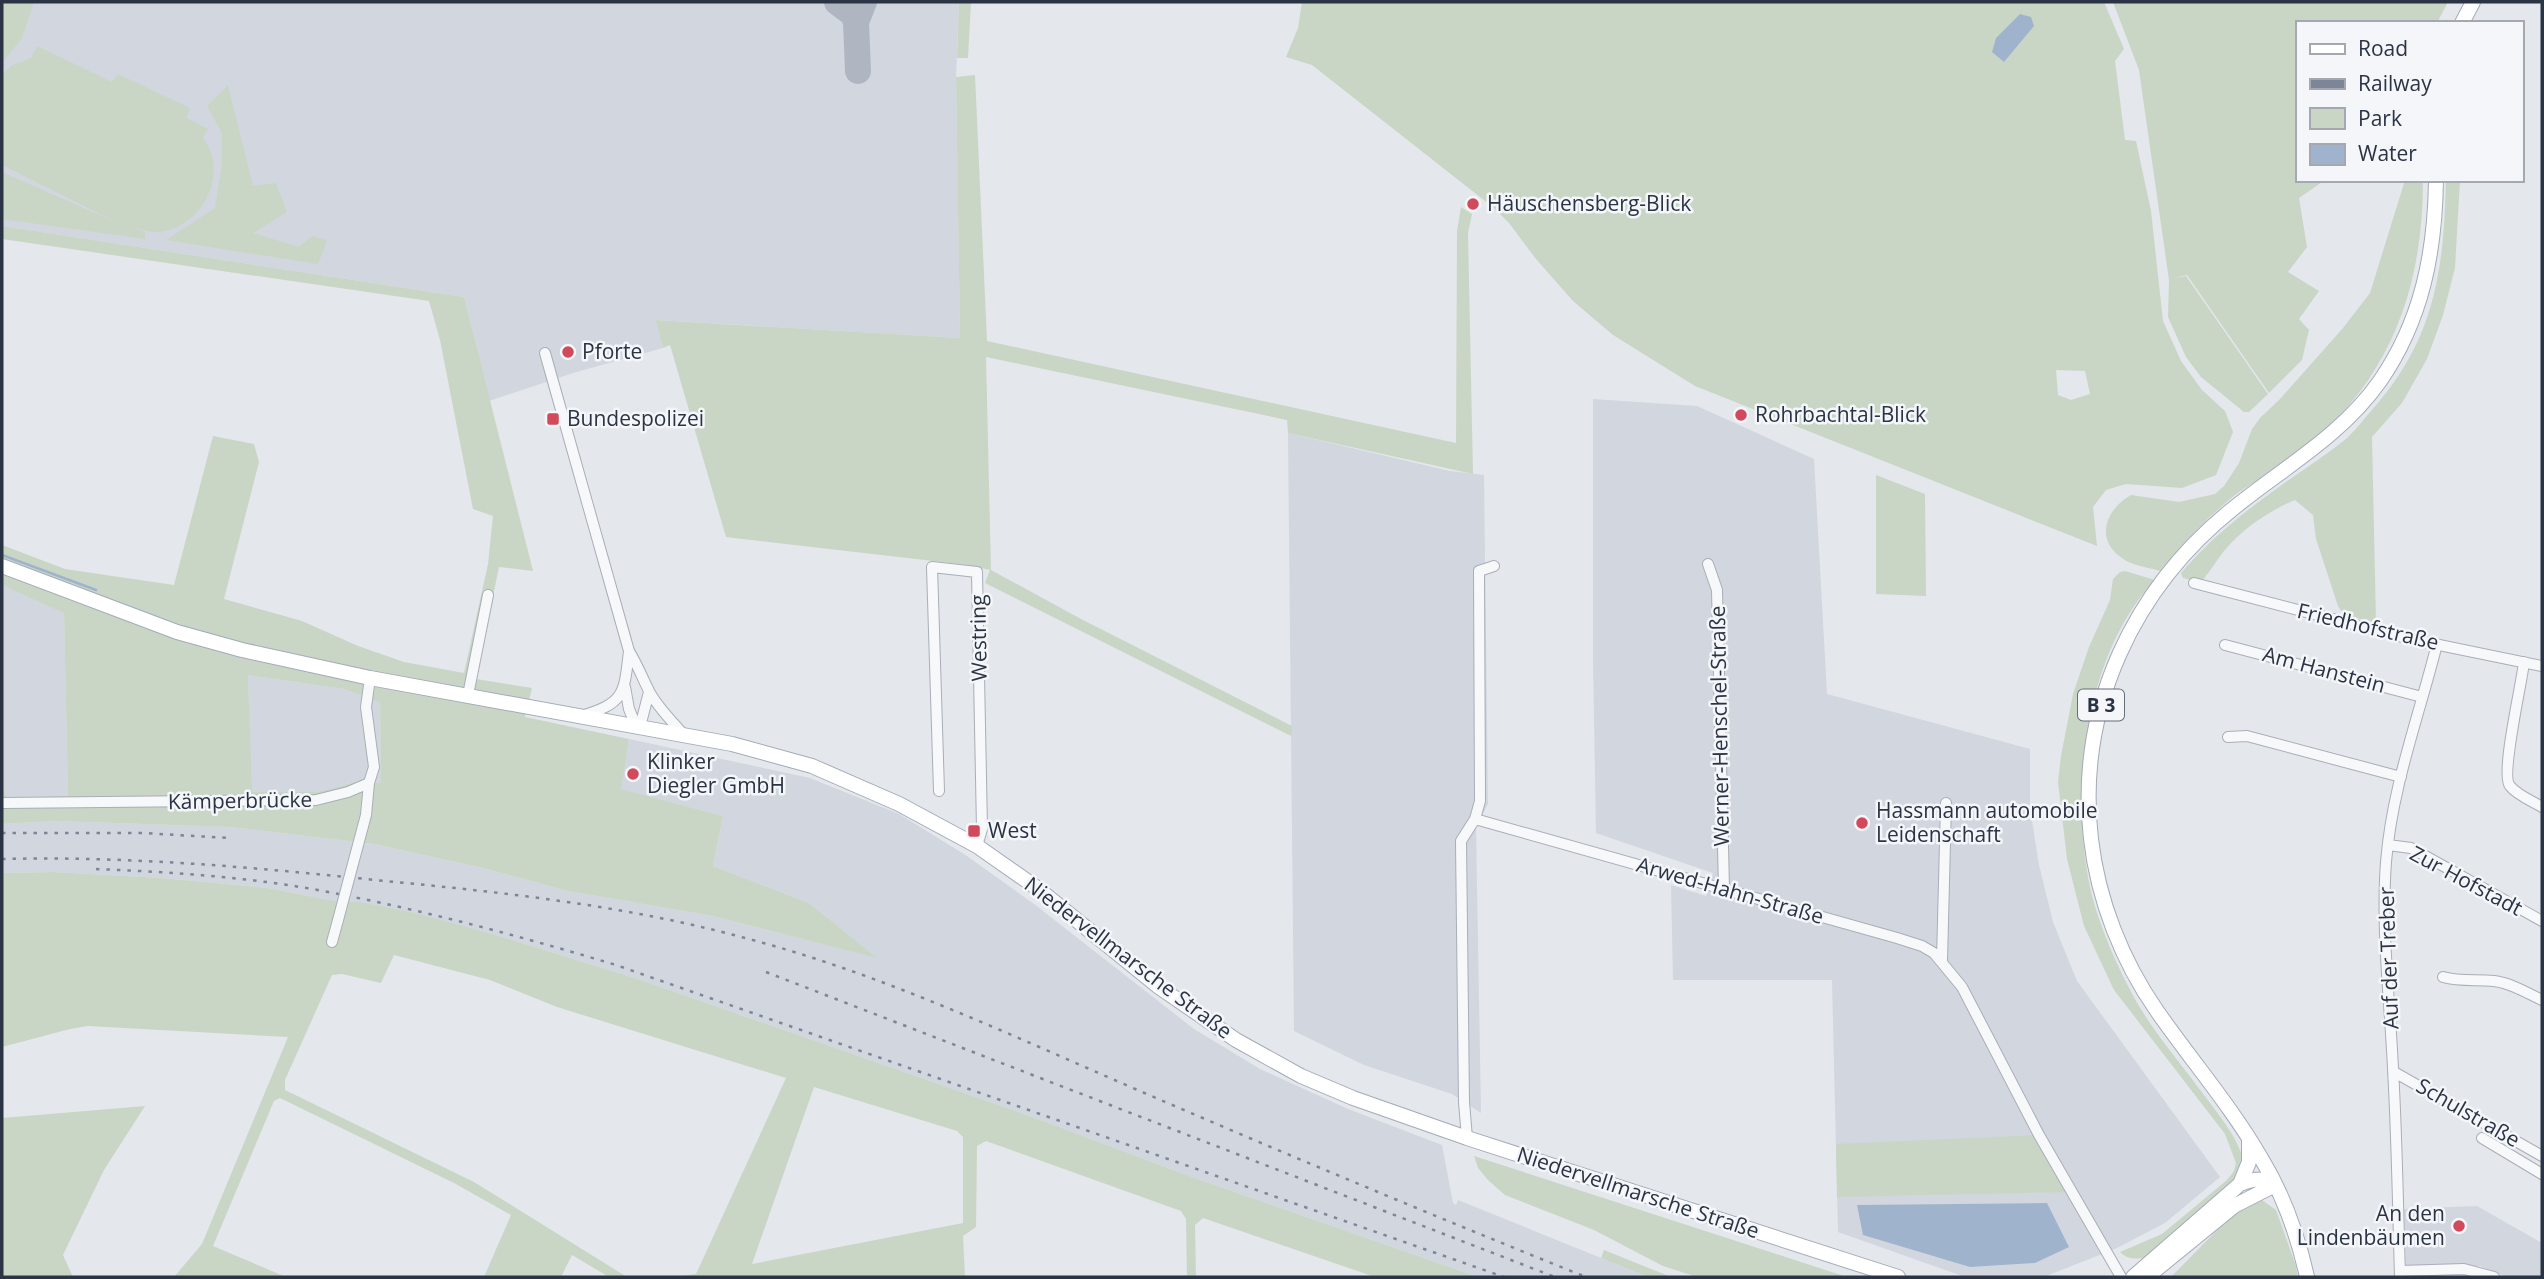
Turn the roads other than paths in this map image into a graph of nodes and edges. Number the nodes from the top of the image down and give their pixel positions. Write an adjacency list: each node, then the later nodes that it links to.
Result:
1 (2473, 2): 2 (main road)
2 (2463, 21)
3 (2436, 182): 42 (main road, B 3)
4 (545, 354): 12 (street)
5 (1708, 564): 33 (street, Werner-Henschel-Straße)
6 (2, 566): 15 (main road, Niedervellmarsche Straße)
7 (1494, 566): 30 (street)
8 (2194, 583): 10 (street, Friedhofstraße)
9 (488, 596): 18 (street)
10 (2437, 644): 13 (street, Friedhofstraße); 19 (street, Auf der Treber)
11 (2225, 645): 19 (street, Am Hanstein)
12 (629, 651): 16 (street); 17 (street)
13 (2524, 662): 14 (street, Friedhofstraße); 29 (street)
14 (2542, 666)
15 (370, 678): 18 (main road, Niedervellmarsche Straße); 25 (street)
16 (625, 687): 20 (street); 21 (street)
17 (649, 692): 21 (street); 22 (street)
18 (468, 695): 20 (main road, Niedervellmarsche Straße)
19 (2422, 697): 24 (street, Auf der Treber)
20 (579, 716): 21 (main road, Niedervellmarsche Straße)
21 (636, 726): 22 (main road, Niedervellmarsche Straße)
22 (684, 735): 32 (main road, Niedervellmarsche Straße)
23 (2228, 737): 24 (street)
24 (2401, 777): 31 (street, Auf der Treber)
25 (369, 783): 27 (street, Kämperbrücke); 35 (street, bridge)
26 (939, 790): 32 (street, Westring)
27 (2, 803)
28 (1946, 803): 36 (street)
29 (2542, 807)
30 (1475, 819): 33 (street, Arwed-Hahn-Straße); 40 (street)
31 (2388, 845): 34 (street, Zur Hofstadt); 39 (street, Auf der Treber)
32 (977, 846): 40 (main road, Niedervellmarsche Straße)
33 (1724, 889): 36 (street, Arwed-Hahn-Straße)
34 (2542, 921)
35 (332, 942)
36 (1942, 960): 49 (street, Arwed-Hahn-Straße)
37 (2443, 977): 38 (street)
38 (2542, 1000)
39 (2393, 1072): 43 (street, Schulstraße); 47 (street, Auf der Treber)
40 (1467, 1138): 48 (main road, Niedervellmarsche Straße)
41 (2482, 1138): 44 (street)
42 (2249, 1140): 45 (main road); 46 (main road, B 3)
43 (2542, 1156)
44 (2542, 1174)
45 (2240, 1184): 46 (main road); 50 (main road)
46 (2275, 1185): 51 (main road); 52 (main road, B 3)
47 (2400, 1274): 53 (street)
48 (1898, 1277)
49 (2121, 1277)
50 (2133, 1277)
51 (2147, 1277)
52 (2307, 1277)
53 (2494, 1277)

